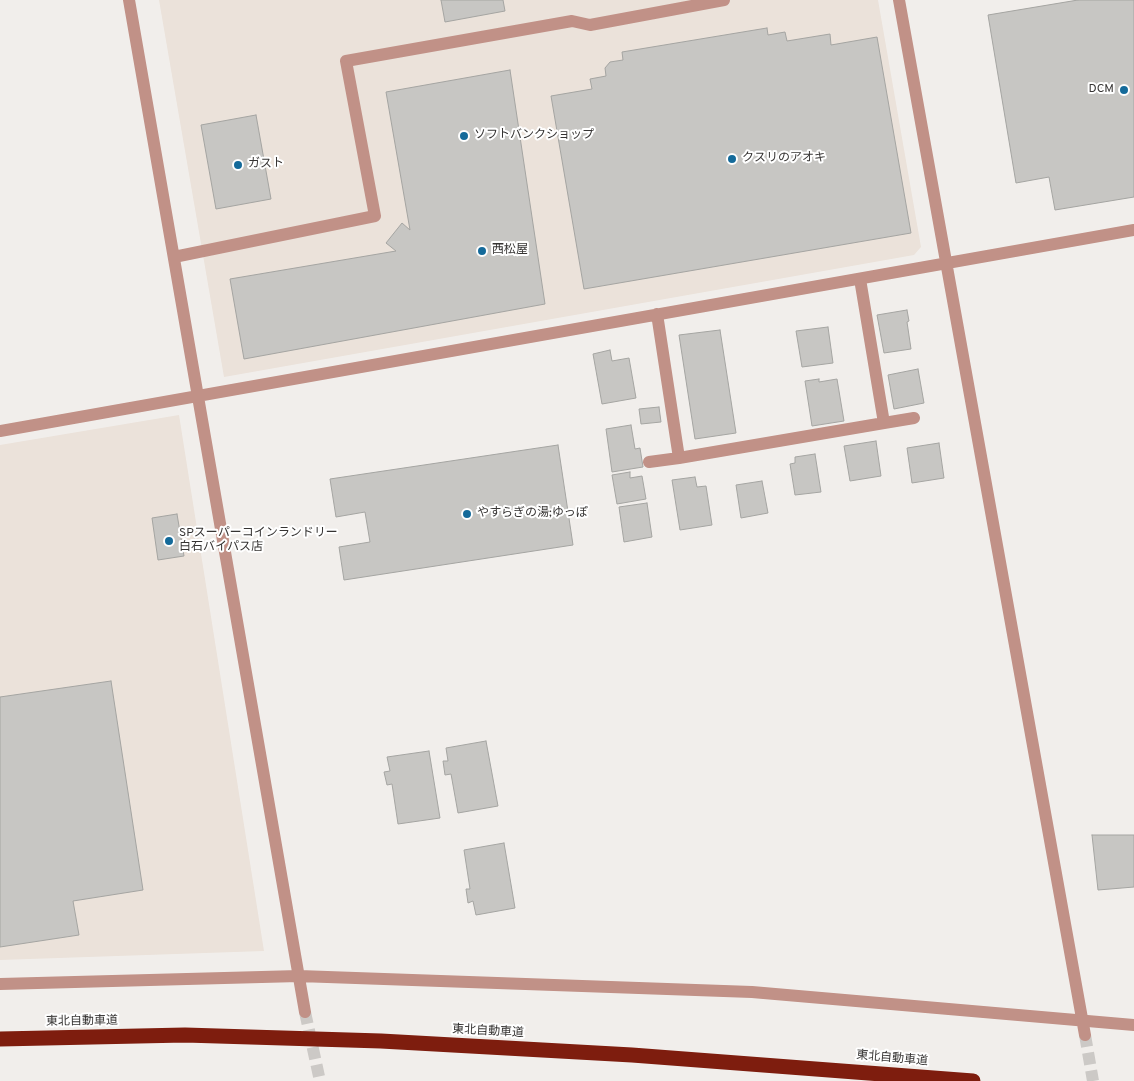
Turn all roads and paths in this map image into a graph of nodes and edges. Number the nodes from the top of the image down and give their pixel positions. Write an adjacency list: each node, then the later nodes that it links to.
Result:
1 (129, 0): 5 (street)
2 (724, 0): 5 (street)
3 (899, 0): 6 (street)
4 (1134, 230): 6 (street)
5 (174, 257): 9 (street)
6 (947, 264): 7 (street); 18 (street)
7 (860, 279): 8 (street); 11 (street)
8 (658, 314): 9 (street); 13 (street)
9 (198, 396): 12 (street); 15 (street)
10 (914, 418): 11 (street)
11 (884, 423): 13 (street)
12 (0, 431)
13 (679, 458): 14 (street)
14 (649, 462)
15 (299, 976): 16 (street); 17 (street); 18 (street)
16 (0, 984)
17 (304, 1012)
18 (1082, 1020): 19 (street); 20 (street)
19 (1134, 1025)
20 (1085, 1035)
21 (0, 1039): 22 (highway, 東北自動車道)
22 (973, 1081)

